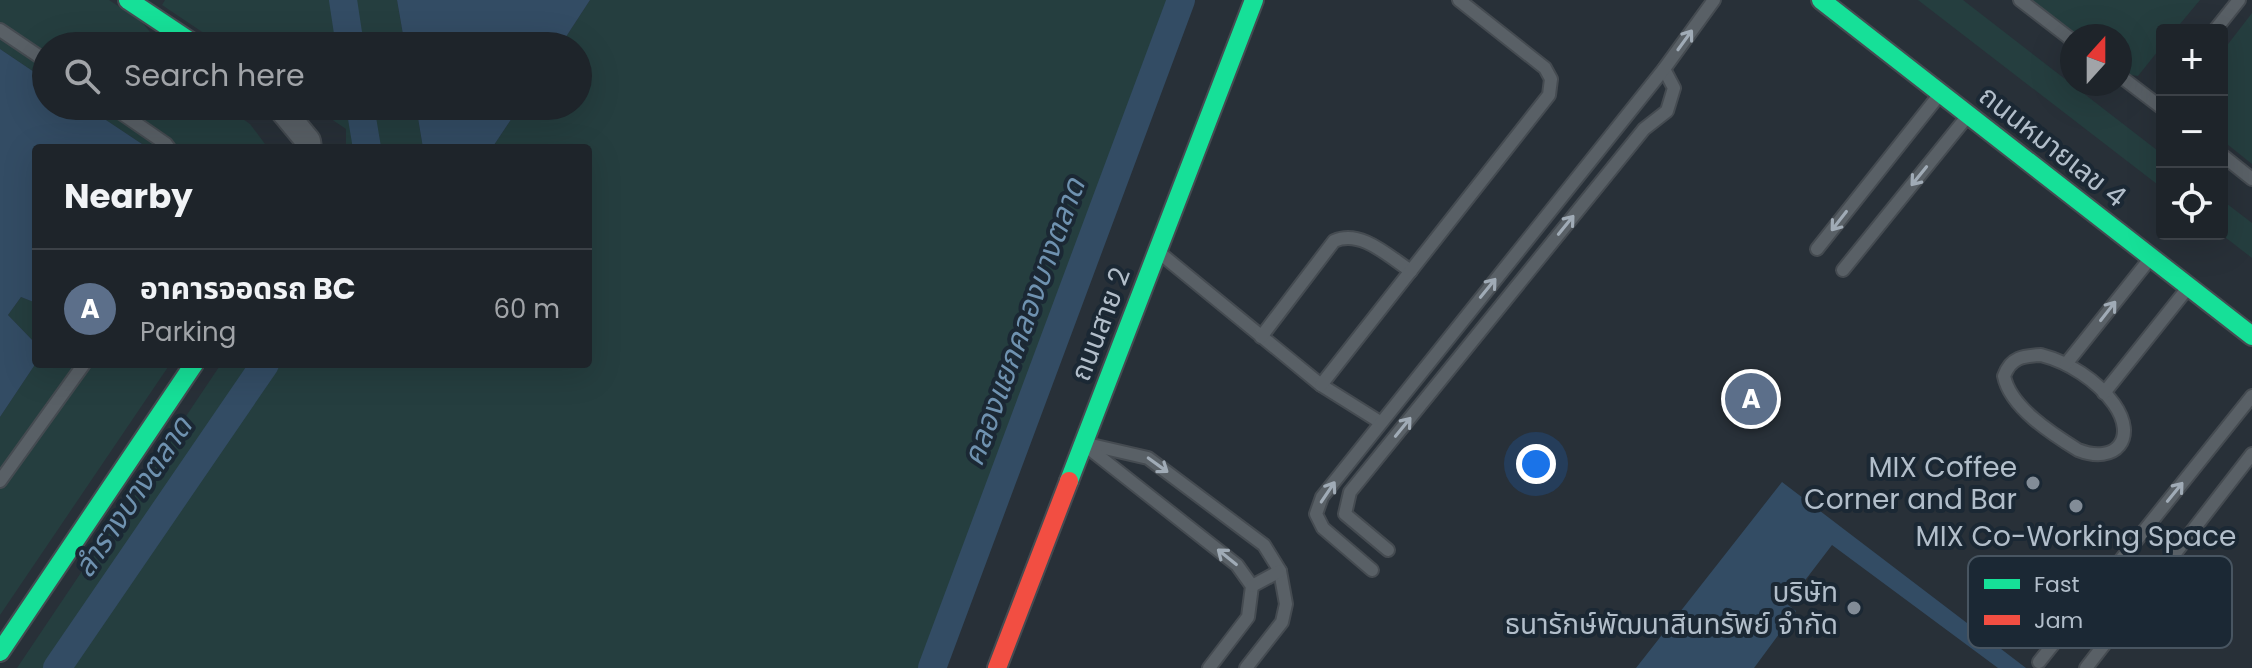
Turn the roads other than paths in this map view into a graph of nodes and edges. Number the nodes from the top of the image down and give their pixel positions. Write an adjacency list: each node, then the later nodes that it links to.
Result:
1 (128, 0): 11 (street)
2 (1254, 0): 25 (street, ถนนสาย 2)
3 (1459, 0): 28 (lane)
4 (1714, 0): 13 (lane, one-way to 4)
5 (1821, 0): 15 (street, ถนนหมายเลข 4)
6 (2020, 0): 10 (lane)
7 (2239, 0): 8 (lane)
8 (2220, 24)
9 (0, 30): 12 (lane)
10 (2060, 31)
11 (176, 32)
12 (32, 52)
13 (1664, 69): 38 (lane, one-way to 13); 42 (lane, one-way to 13)
14 (2132, 84): 16 (lane)
15 (1940, 94): 17 (street, ถนนหมายเลข 4); 24 (lane, one-way to 24)
16 (2156, 101)
17 (1968, 115): 26 (street, ถนนหมายเลข 4); 27 (lane, one-way to 27)
18 (130, 120): 20 (lane)
19 (291, 120): 21 (street)
20 (163, 144)
21 (308, 144)
22 (2228, 160): 23 (lane)
23 (2252, 179)
24 (1817, 249)
25 (1158, 252): 31 (lane); 39 (street, ถนนสาย 2)
26 (2151, 257): 29 (street, ถนนหมายเลข 4); 32 (lane, one-way to 26)
27 (1843, 270)
28 (1411, 271): 31 (lane); 35 (lane)
29 (2189, 287): 30 (street, ถนนหมายเลข 4); 36 (lane)
30 (2252, 336)
31 (1261, 337): 35 (lane)
32 (2066, 364): 36 (lane); 36 (lane)
33 (81, 368): 41 (lane)
34 (189, 368): 50 (street)
35 (1321, 385): 38 (lane)
36 (2104, 393)
37 (2252, 396): 43 (lane, one-way to 37)
38 (1380, 422): 45 (lane, one-way to 38)
39 (1084, 444): 46 (lane, one-way to 46); 47 (lane, one-way to 39); 52 (street, ถนนสาย 2)
40 (2252, 454): 44 (lane)
41 (0, 481)
42 (1388, 550)
43 (2124, 556)
44 (2173, 556)
45 (1372, 570)
46 (1280, 571): 47 (lane); 54 (lane)
47 (1252, 586): 53 (lane)
48 (2050, 648): 51 (lane, one-way to 48)
49 (2102, 648): 55 (lane)
50 (0, 652)
51 (2039, 662)
52 (997, 668)
53 (1209, 668)
54 (1246, 668)
55 (2086, 668)

